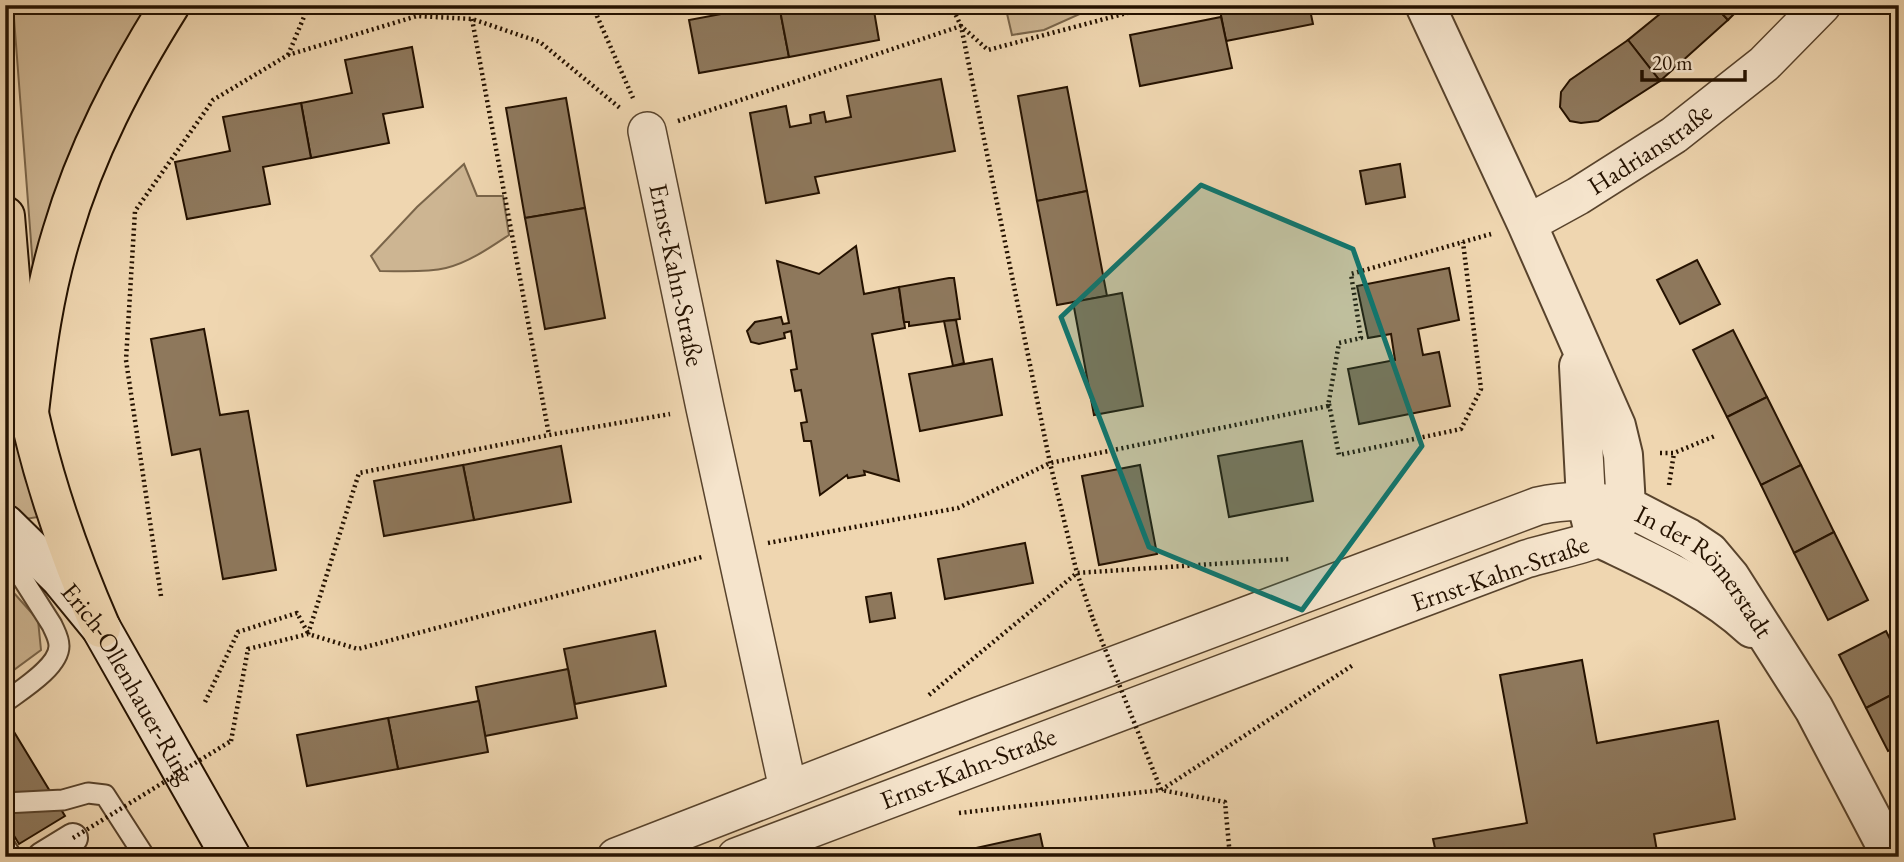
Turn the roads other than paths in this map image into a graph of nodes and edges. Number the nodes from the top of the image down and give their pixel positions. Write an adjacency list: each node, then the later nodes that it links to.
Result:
1 (170, 5): 9 (highway)
2 (1425, 5): 6 (street, In der Römerstadt)
3 (1822, 5): 6 (street, Hadrianstraße)
4 (647, 131): 18 (street, Ernst-Kahn-Straße)
5 (5, 216): 7 (highway)
6 (1527, 224): 8 (street, In der Römerstadt)
7 (7, 260): 9 (highway)
8 (1577, 339): 10 (street, In der Römerstadt); 11 (street, In der Römerstadt)
9 (29, 412): 15 (highway)
10 (1586, 500): 11 (street, Ernst-Kahn-Straße); 13 (street, In der Römerstadt); 18 (street, Ernst-Kahn-Straße)
11 (1626, 506): 13 (street, Ernst-Kahn-Straße); 16 (street, In der Römerstadt)
12 (5, 524): 15 (street, Erich-Ollenhauer-Ring)
13 (1602, 539): 16 (street, In der Römerstadt); 23 (street, Ernst-Kahn-Straße)
14 (5, 551): 17 (lane)
15 (102, 628): 22 (street, Erich-Ollenhauer-Ring)
16 (1778, 652): 28 (street, In der Römerstadt)
17 (5, 702)
18 (788, 789): 27 (street, Ernst-Kahn-Straße)
19 (5, 803): 26 (lane)
20 (73, 838): 25 (street)
21 (5, 846): 24 (lane)
22 (233, 854)
23 (753, 854)
24 (12, 857)
25 (42, 857)
26 (145, 857)
27 (616, 857)
28 (1892, 857)

